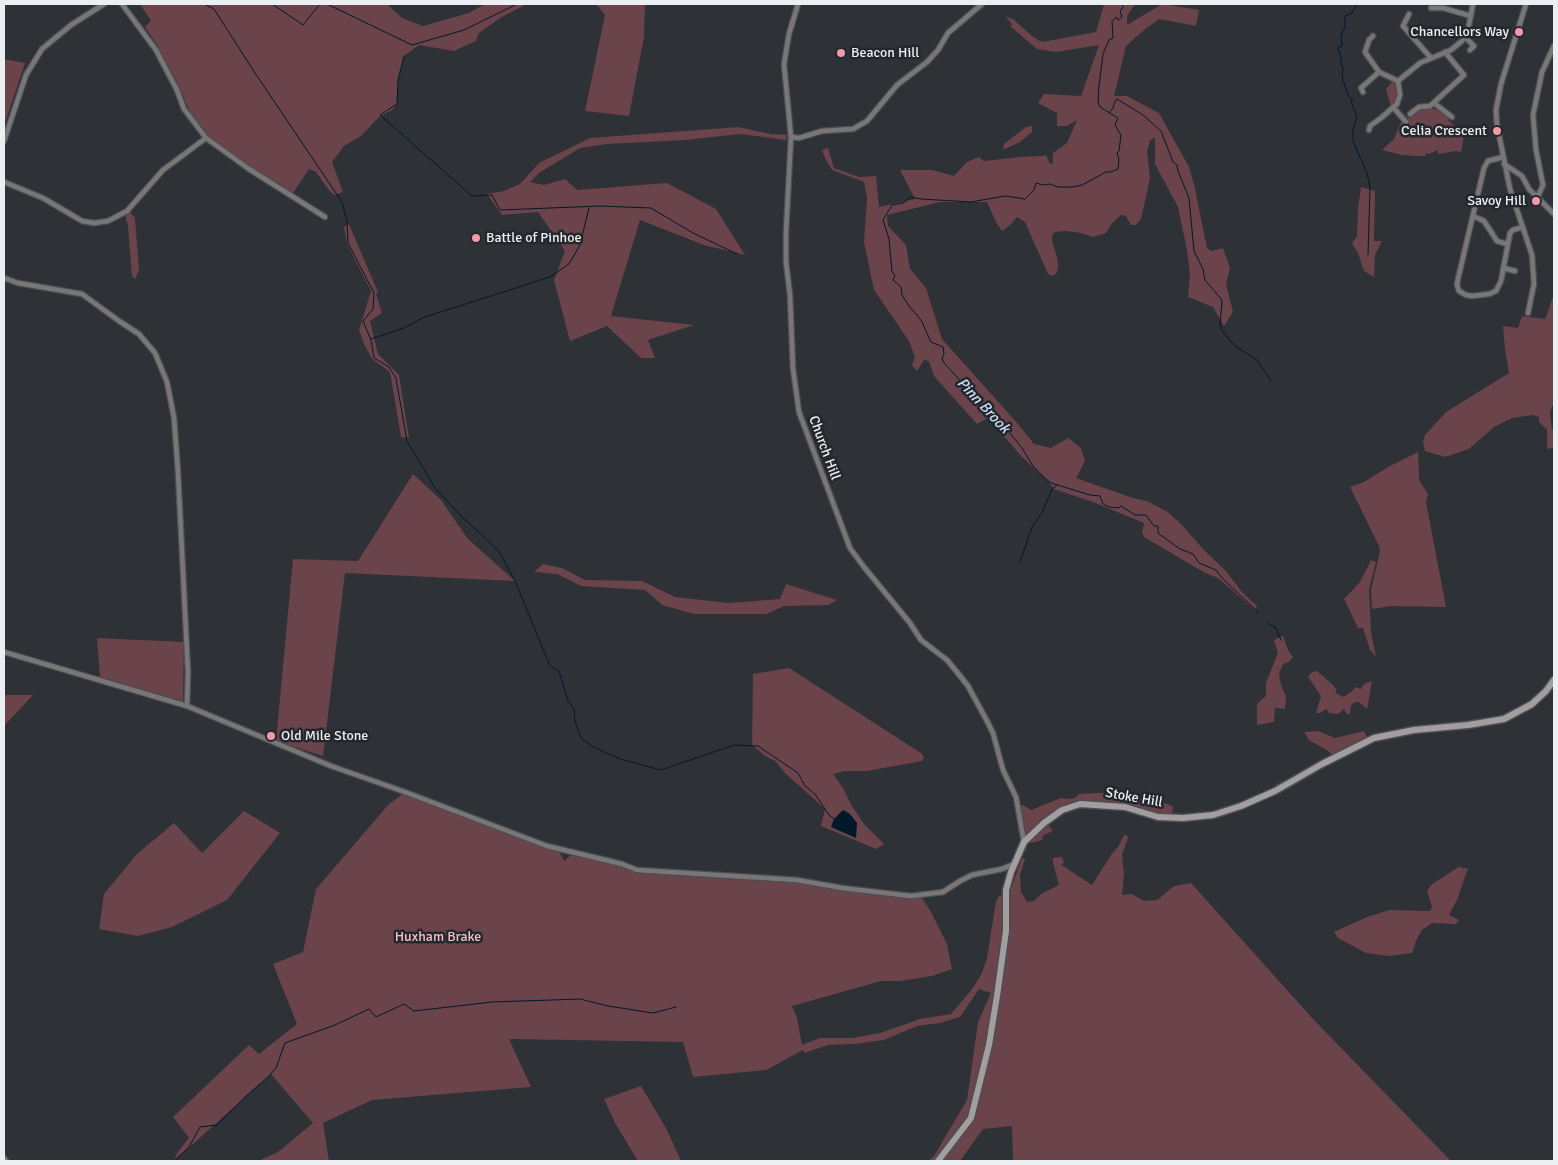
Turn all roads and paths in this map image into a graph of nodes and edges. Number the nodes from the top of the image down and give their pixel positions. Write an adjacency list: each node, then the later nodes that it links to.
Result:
1 (104, 4): 37 (street)
2 (122, 4): 36 (street)
3 (798, 4): 35 (street, Church Hill)
4 (982, 4): 35 (street)
5 (1473, 4): 11 (street)
6 (1526, 4): 38 (street)
7 (1431, 8): 8 (street)
8 (1438, 8): 10 (street); 11 (street)
9 (1409, 14): 12 (street)
10 (1436, 16)
11 (1471, 16): 15 (street)
12 (1403, 26): 13 (street); 21 (street)
13 (1397, 27)
14 (1374, 36): 19 (street)
15 (1465, 37): 17 (street); 20 (street)
16 (1554, 46): 43 (street)
17 (1470, 50)
18 (1358, 51): 19 (street)
19 (1365, 52): 22 (street)
20 (1445, 52): 21 (street); 23 (street)
21 (1432, 58): 25 (street)
22 (1379, 72): 25 (street); 26 (street)
23 (1464, 74): 24 (street); 27 (street)
24 (1468, 79)
25 (1398, 81): 28 (street)
26 (1356, 84)
27 (1434, 103): 29 (street); 30 (street)
28 (1393, 107): 31 (street); 32 (street)
29 (1410, 114)
30 (1452, 117)
31 (1382, 118): 33 (street); 34 (street)
32 (1406, 122)
33 (1386, 123)
34 (1369, 130)
35 (791, 137): 56 (street, Church Hill)
36 (206, 138): 42 (street); 45 (street)
37 (4, 141)
38 (1502, 157): 39 (street); 46 (street)
39 (1504, 164): 40 (street); 41 (street)
40 (1518, 173): 41 (street); 43 (street)
41 (1507, 177): 47 (street)
42 (4, 182)
43 (1537, 198): 44 (street)
44 (1554, 214)
45 (325, 216)
46 (1473, 216): 48 (street); 49 (street)
47 (1522, 227): 48 (street); 52 (street)
48 (1507, 244): 49 (street)
49 (1503, 268): 50 (street)
50 (1515, 271)
51 (4, 278): 55 (street)
52 (1528, 313)
53 (4, 652): 55 (street)
54 (1554, 680): 56 (street, Stoke Hill)
55 (187, 706): 57 (street)
56 (1024, 842): 57 (street, Stoke Hill)
57 (1008, 870): 60 (street, Stoke Hill)
58 (4, 1158): 59 (street)
59 (6, 1161)
60 (938, 1161)

